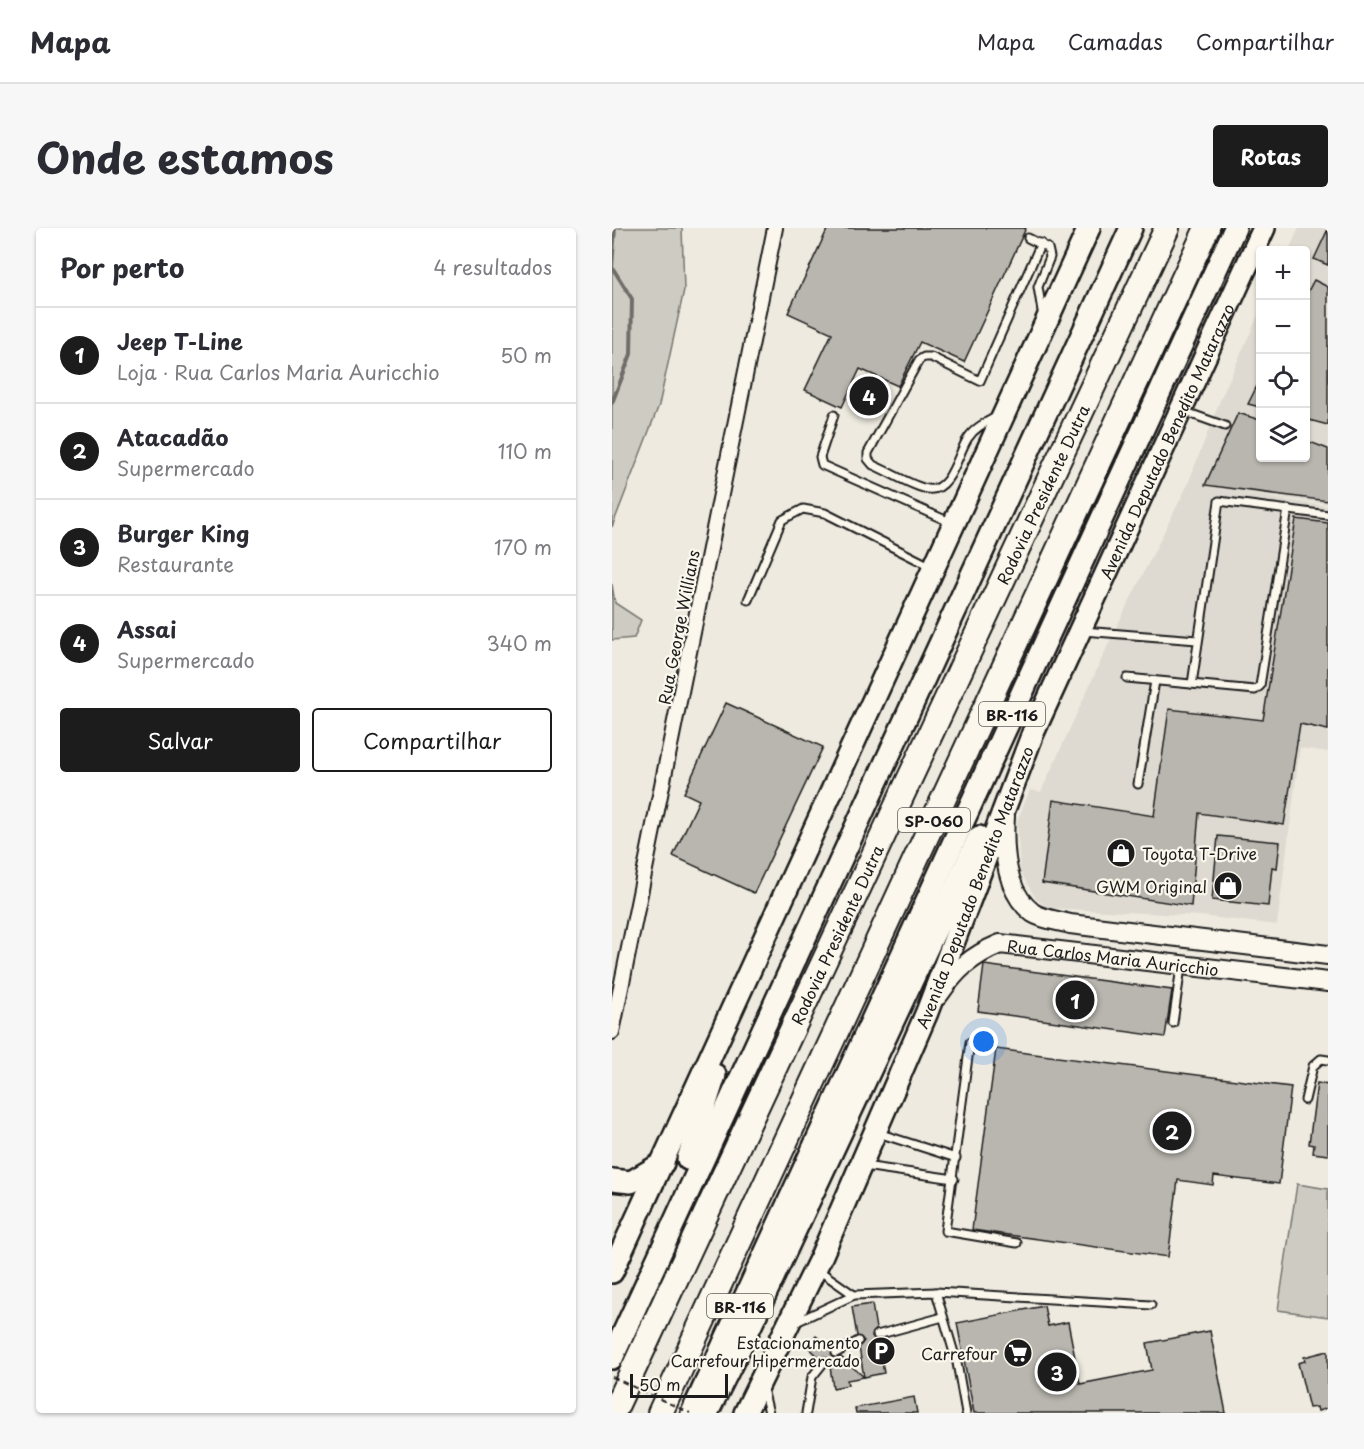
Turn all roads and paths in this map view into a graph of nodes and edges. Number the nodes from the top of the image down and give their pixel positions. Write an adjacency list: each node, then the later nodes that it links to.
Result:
1 (775, 228): 34 (street, Rua George Willians)
2 (1089, 228): 10 (main road)
3 (1131, 228): 47 (main road, Rodovia Presidente Dutra)
4 (1167, 228): 60 (highway, Rodovia Presidente Dutra / SP-060)
5 (1207, 228): 61 (highway, SP-060)
6 (1235, 228): 62 (main road, BR-116)
7 (1264, 228): 11 (main road, Avenida Deputado Benedito Matarazzo)
8 (1028, 238): 9 (lane)
9 (1041, 243): 10 (lane); 12 (lane)
10 (1045, 325): 12 (main road)
11 (1180, 411): 14 (lane); 20 (main road, Avenida Deputado Benedito Matarazzo)
12 (1005, 412): 17 (main road)
13 (834, 415): 17 (lane)
14 (1225, 426)
15 (1288, 509): 16 (lane); 21 (lane); 24 (lane)
16 (1328, 514)
17 (954, 524): 18 (main road)
18 (934, 568): 19 (lane); 33 (main road)
19 (748, 600)
20 (1079, 630): 21 (lane); 25 (main road, Avenida Deputado Benedito Matarazzo)
21 (1197, 640): 24 (lane)
22 (1127, 678): 23 (lane)
23 (1155, 681): 24 (lane); 26 (lane)
24 (1192, 684)
25 (1033, 733): 27 (main road, Avenida Deputado Benedito Matarazzo); 63 (main road)
26 (1138, 784)
27 (1006, 797): 28 (main road, Rua Carlos Maria Auricchio); 31 (main road, Avenida Deputado Benedito Matarazzo)
28 (1328, 955)
29 (1182, 965): 30 (main road, Rua Carlos Maria Auricchio); 31 (main road, Rua Carlos Maria Auricchio); 32 (lane)
30 (1328, 982)
31 (927, 1012): 38 (main road, Avenida Deputado Benedito Matarazzo)
32 (1173, 1023)
33 (725, 1027): 40 (main road); 47 (main road)
34 (612, 1032)
35 (969, 1042): 39 (lane)
36 (1328, 1060): 37 (lane)
37 (1305, 1100)
38 (875, 1132): 39 (lane); 41 (main road, Avenida Deputado Benedito Matarazzo)
39 (956, 1158): 42 (lane)
40 (663, 1163): 43 (main road); 46 (main road)
41 (861, 1165): 42 (lane); 45 (main road, Avenida Deputado Benedito Matarazzo)
42 (954, 1179): 44 (lane)
43 (612, 1180)
44 (1017, 1243)
45 (816, 1268): 49 (lane); 52 (main road, Avenida Deputado Benedito Matarazzo)
46 (612, 1272)
47 (648, 1278): 56 (main road, Rodovia Presidente Dutra)
48 (936, 1292): 49 (lane); 50 (lane); 51 (lane)
49 (854, 1295): 52 (lane)
50 (1151, 1305)
51 (943, 1317): 53 (lane); 67 (lane)
52 (787, 1327): 59 (main road, Avenida Deputado Benedito Matarazzo)
53 (878, 1335)
54 (858, 1341): 55 (lane)
55 (836, 1353)
56 (612, 1358)
57 (825, 1362): 66 (lane)
58 (612, 1377): 62 (path, bridge)
59 (761, 1379): 64 (main road, Avenida Deputado Benedito Matarazzo); 65 (lane)
60 (613, 1413)
61 (660, 1413)
62 (691, 1413)
63 (707, 1413)
64 (745, 1413)
65 (769, 1413)
66 (806, 1413)
67 (966, 1413)

